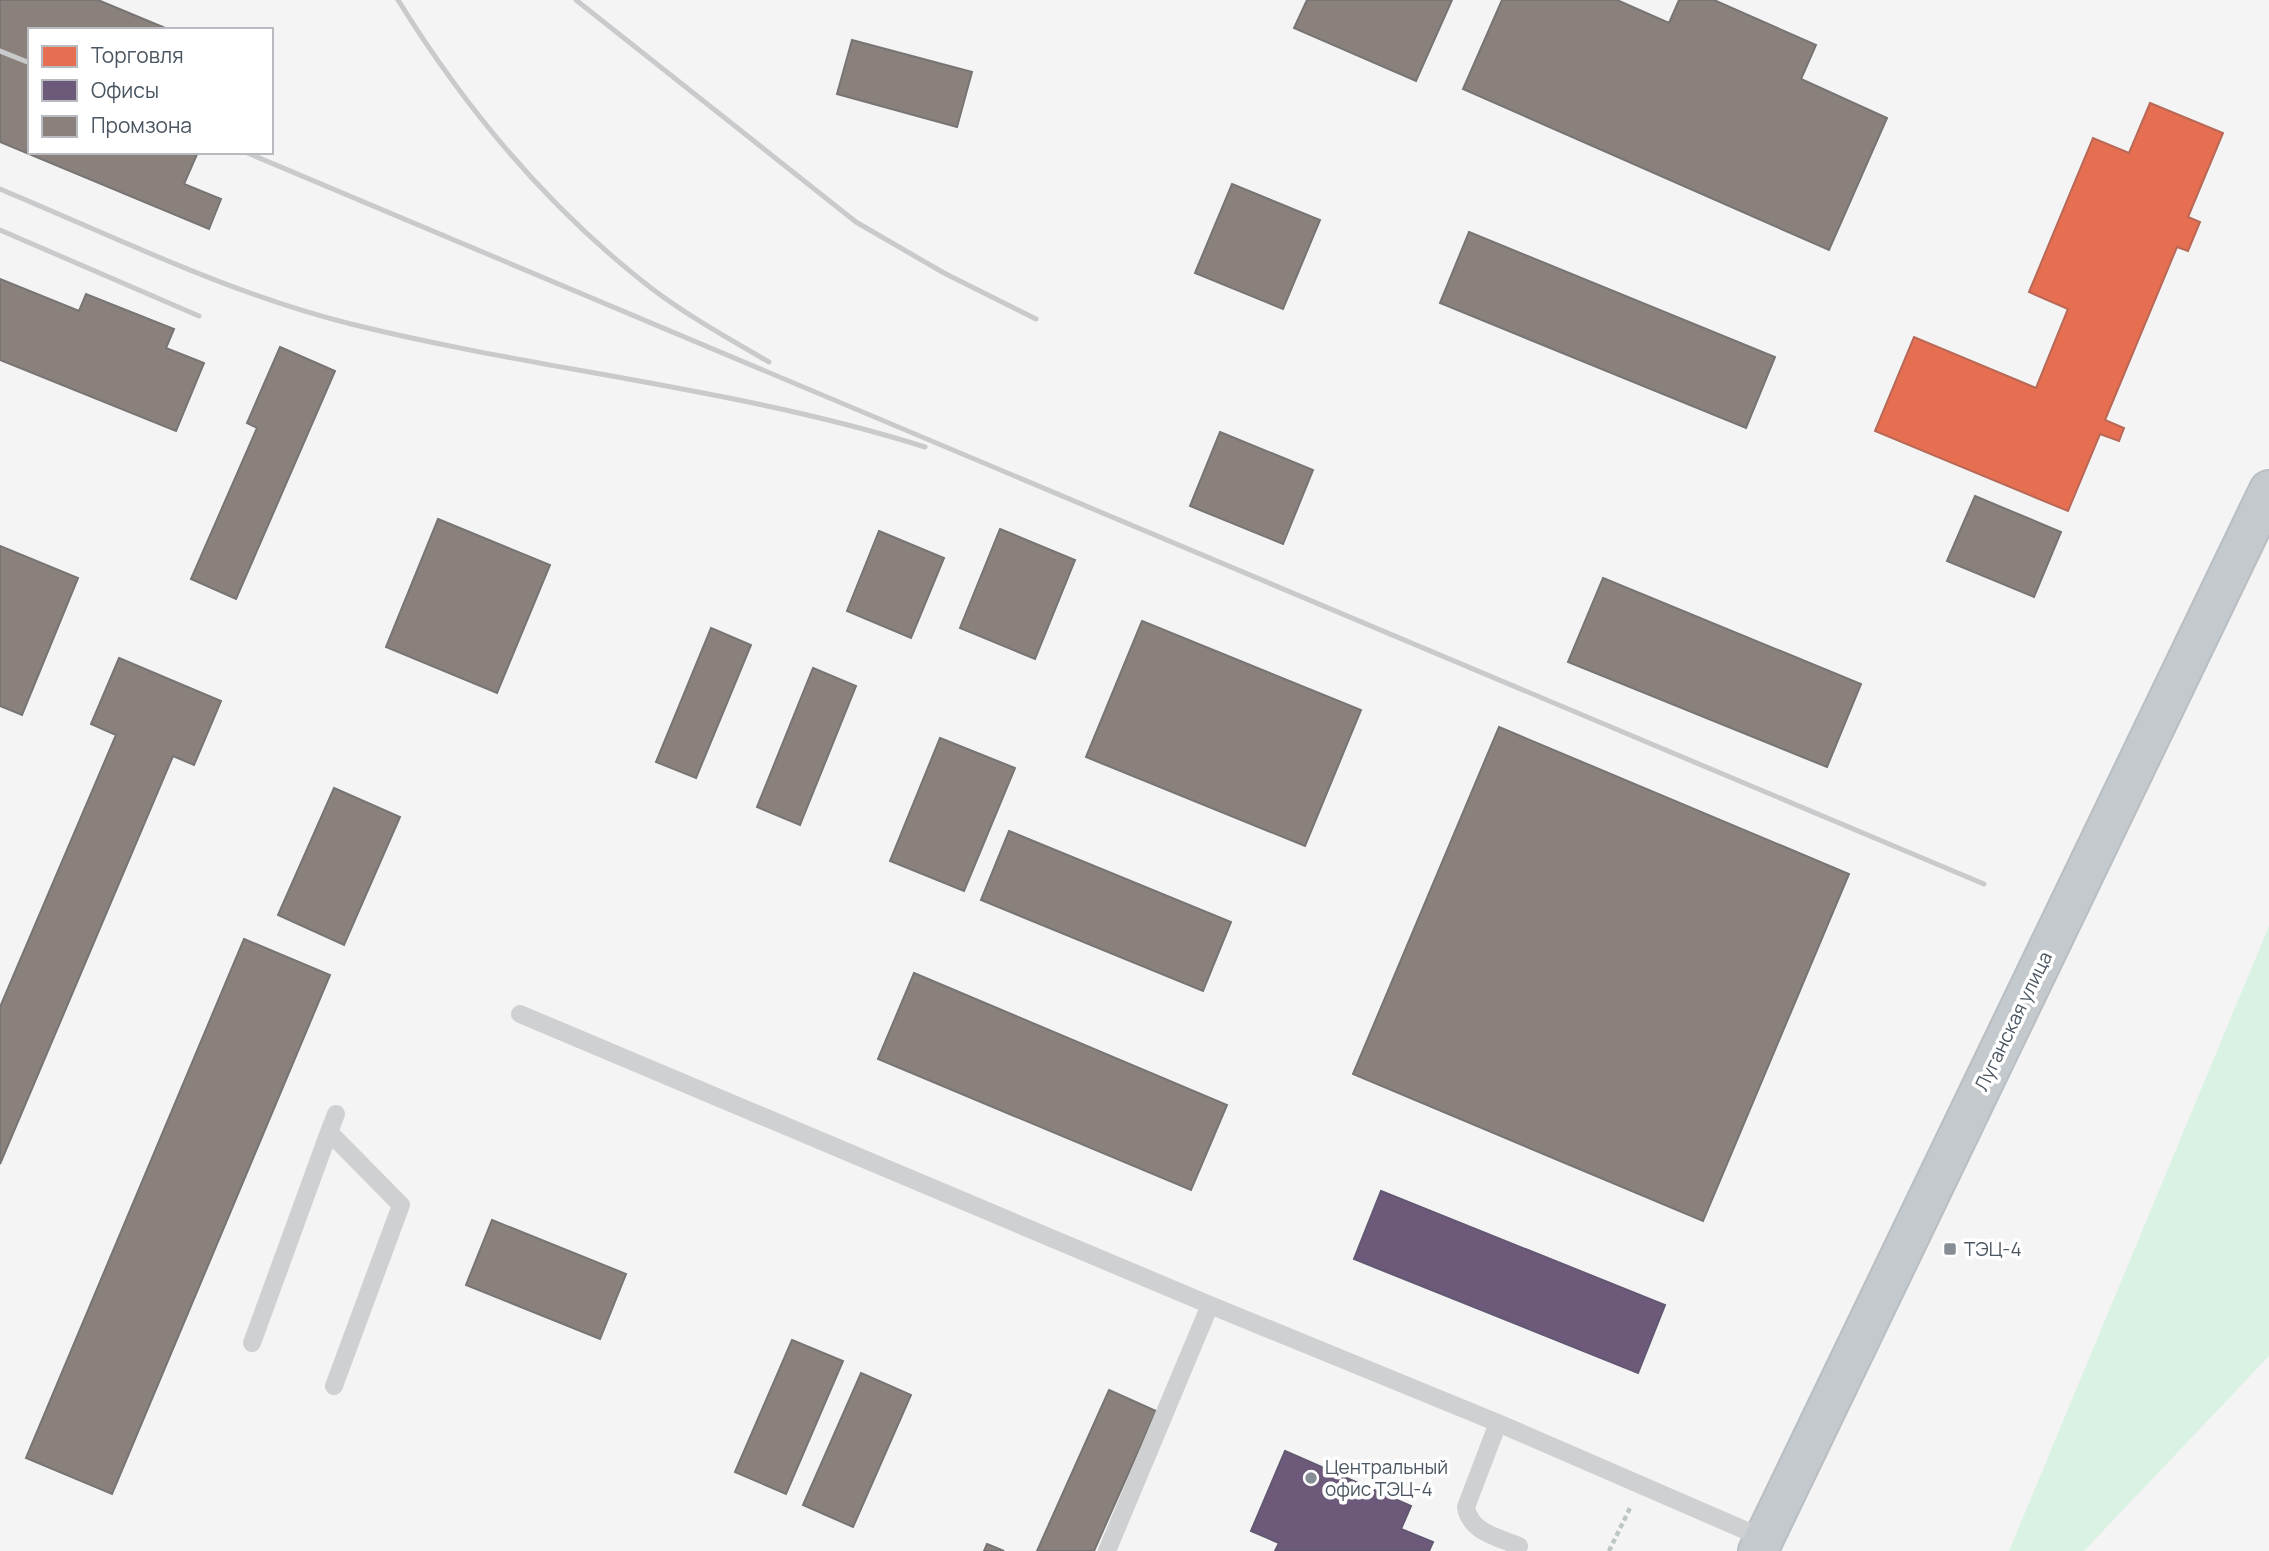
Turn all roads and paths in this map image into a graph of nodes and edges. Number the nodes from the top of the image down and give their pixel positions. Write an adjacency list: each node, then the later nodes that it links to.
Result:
1 (2269, 490): 10 (highway, Луганская улица)
2 (520, 1014): 5 (lane)
3 (336, 1114): 4 (lane)
4 (329, 1132): 6 (lane); 7 (lane)
5 (1210, 1306): 8 (lane); 11 (lane)
6 (252, 1343)
7 (334, 1386)
8 (1498, 1423): 10 (lane); 12 (lane)
9 (1631, 1505): 13 (path)
10 (1760, 1545)
11 (1107, 1551)
12 (1517, 1551)
13 (1609, 1551)

